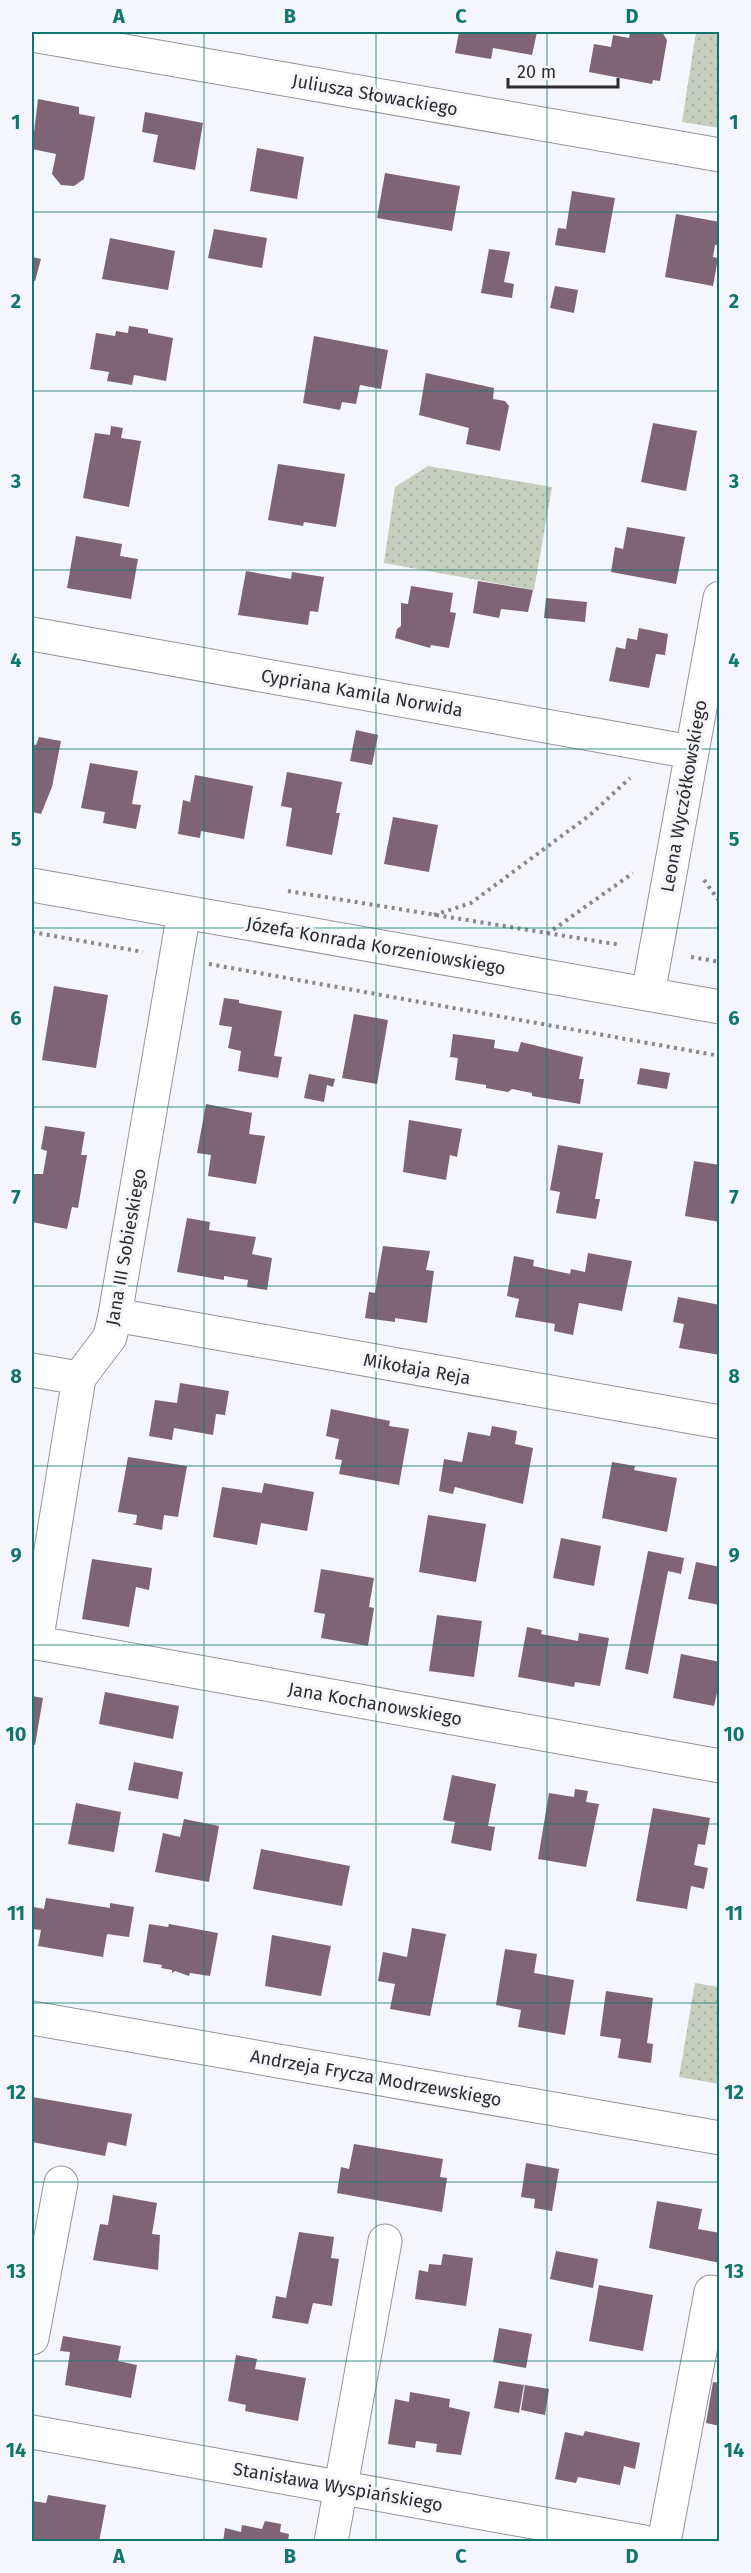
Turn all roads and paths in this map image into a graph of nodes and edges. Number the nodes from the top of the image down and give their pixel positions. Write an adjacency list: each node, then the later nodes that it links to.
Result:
1 (32, 35): 2 (street, Juliusza Słowackiego)
2 (720, 155)
3 (720, 598): 5 (street, Leona Wyczółkowskiego)
4 (32, 634): 5 (street, Cypriana Kamila Norwida)
5 (678, 749): 6 (street, Leona Wyczółkowskiego); 10 (path)
6 (676, 842): 12 (path); 13 (street, Leona Wyczółkowskiego)
7 (32, 885): 9 (street, Józefa Konrada Korzeniowskiego)
8 (279, 890): 10 (path)
9 (184, 912): 14 (street, Jana III Sobieskiego); 16 (street, Józefa Konrada Korzeniowskiego)
10 (433, 915): 12 (path)
11 (32, 932): 14 (path)
12 (547, 934): 13 (path)
13 (656, 951): 15 (path); 16 (street, Leona Wyczółkowskiego)
14 (176, 958): 18 (path); 19 (street, Jana III Sobieskiego)
15 (720, 962)
16 (648, 994): 17 (street, Józefa Konrada Korzeniowskiego)
17 (720, 1007)
18 (720, 1056)
19 (115, 1315): 21 (street, Jana III Sobieskiego); 22 (street, Mikołaja Reja)
20 (32, 1370): 21 (street)
21 (79, 1378): 23 (street, Jana III Sobieskiego)
22 (720, 1422)
23 (34, 1643): 24 (street, Jana Kochanowskiego)
24 (720, 1766)
25 (32, 2018): 26 (street, Andrzeja Frycza Modrzewskiego)
26 (720, 2138)
27 (61, 2183): 30 (street)
28 (385, 2241): 32 (street)
29 (711, 2292): 35 (street)
30 (32, 2338)
31 (32, 2432): 32 (street, Stanisława Wyspiańskiego)
32 (340, 2488): 33 (street); 34 (street, Stanisława Wyspiańskiego)
33 (331, 2541)
34 (644, 2541)
35 (664, 2541)

